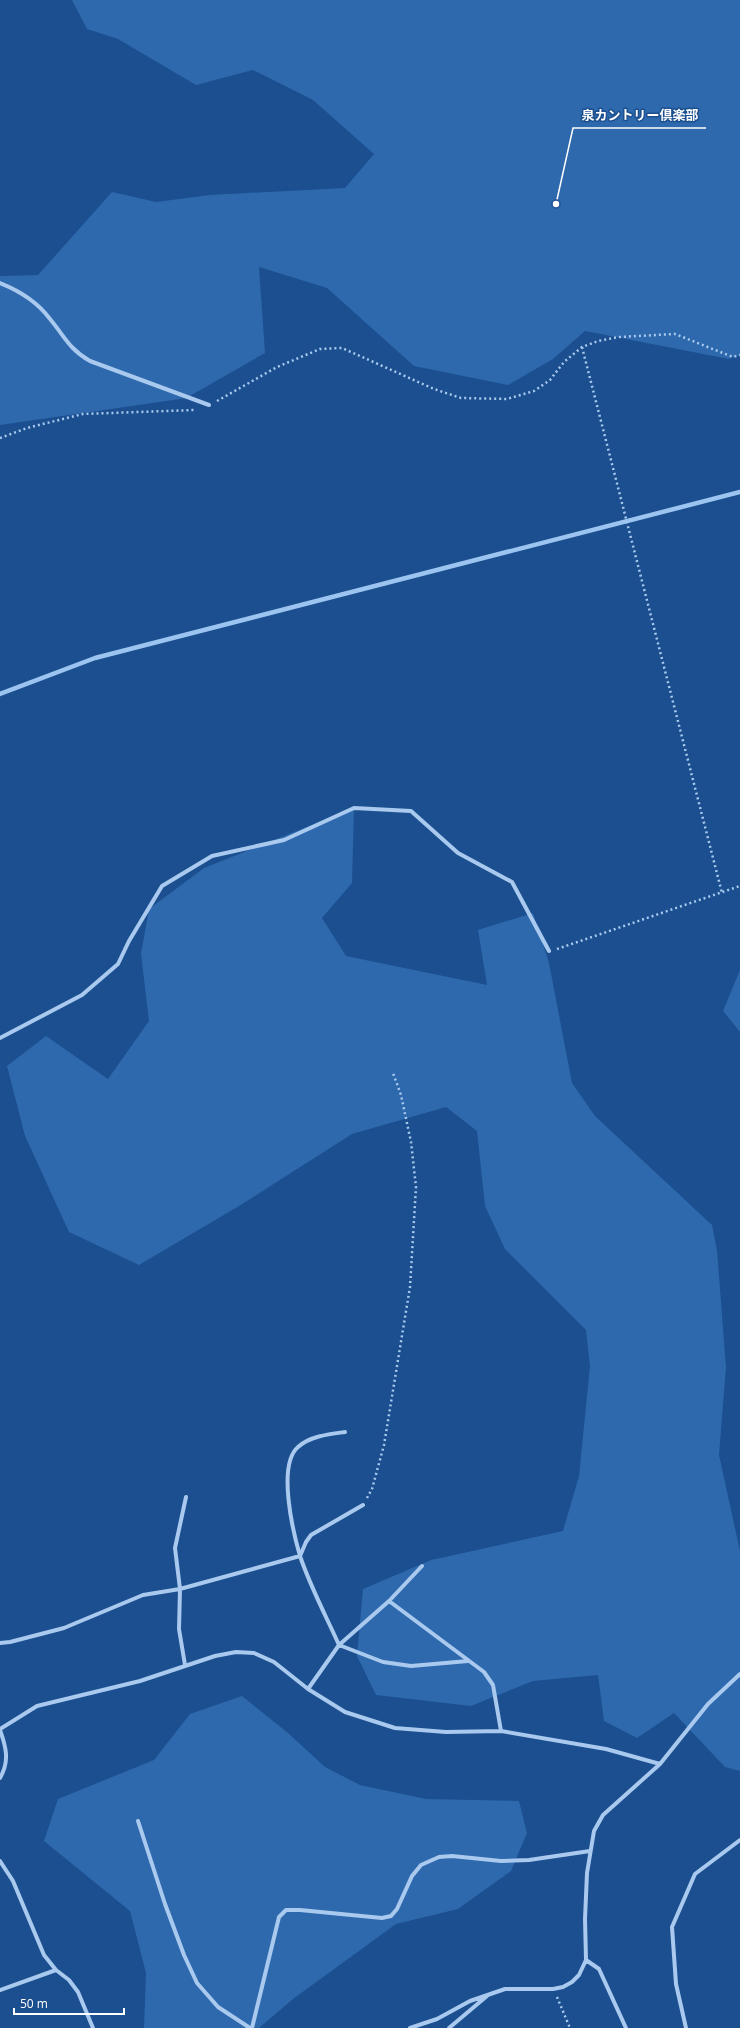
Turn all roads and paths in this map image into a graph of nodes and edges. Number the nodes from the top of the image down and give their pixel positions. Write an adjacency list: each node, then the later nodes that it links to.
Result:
1 (0, 283): 4 (street)
2 (582, 348): 3 (path); 4 (path); 7 (path)
3 (740, 355)
4 (209, 405): 5 (path)
5 (0, 438)
6 (740, 886): 7 (path)
7 (722, 893): 8 (path)
8 (549, 951): 9 (street)
9 (0, 1038)
10 (393, 1073): 13 (path)
11 (345, 1432): 14 (street)
12 (186, 1498): 16 (street)
13 (363, 1505): 14 (street)
14 (300, 1556): 16 (street); 19 (street)
15 (422, 1566): 17 (street)
16 (180, 1589): 18 (street); 21 (street)
17 (389, 1601): 19 (street); 20 (street)
18 (0, 1643)
19 (339, 1645): 20 (street); 23 (street)
20 (468, 1661): 25 (street)
21 (184, 1665): 23 (street); 24 (street)
22 (740, 1674): 26 (street)
23 (308, 1689): 25 (street)
24 (0, 1729): 27 (street)
25 (501, 1731): 26 (street)
26 (660, 1764): 30 (street)
27 (0, 1778)
28 (138, 1820): 38 (street)
29 (740, 1840): 43 (street)
30 (590, 1851): 32 (street); 38 (street)
31 (0, 1861): 33 (street)
32 (586, 1960): 34 (street); 42 (street)
33 (56, 1970): 35 (street); 37 (street)
34 (553, 1989): 36 (street); 41 (path)
35 (0, 1990)
36 (489, 1994): 39 (street); 40 (street)
37 (93, 2028)
38 (251, 2028)
39 (410, 2028)
40 (448, 2028)
41 (570, 2028)
42 (626, 2028)
43 (686, 2028)

